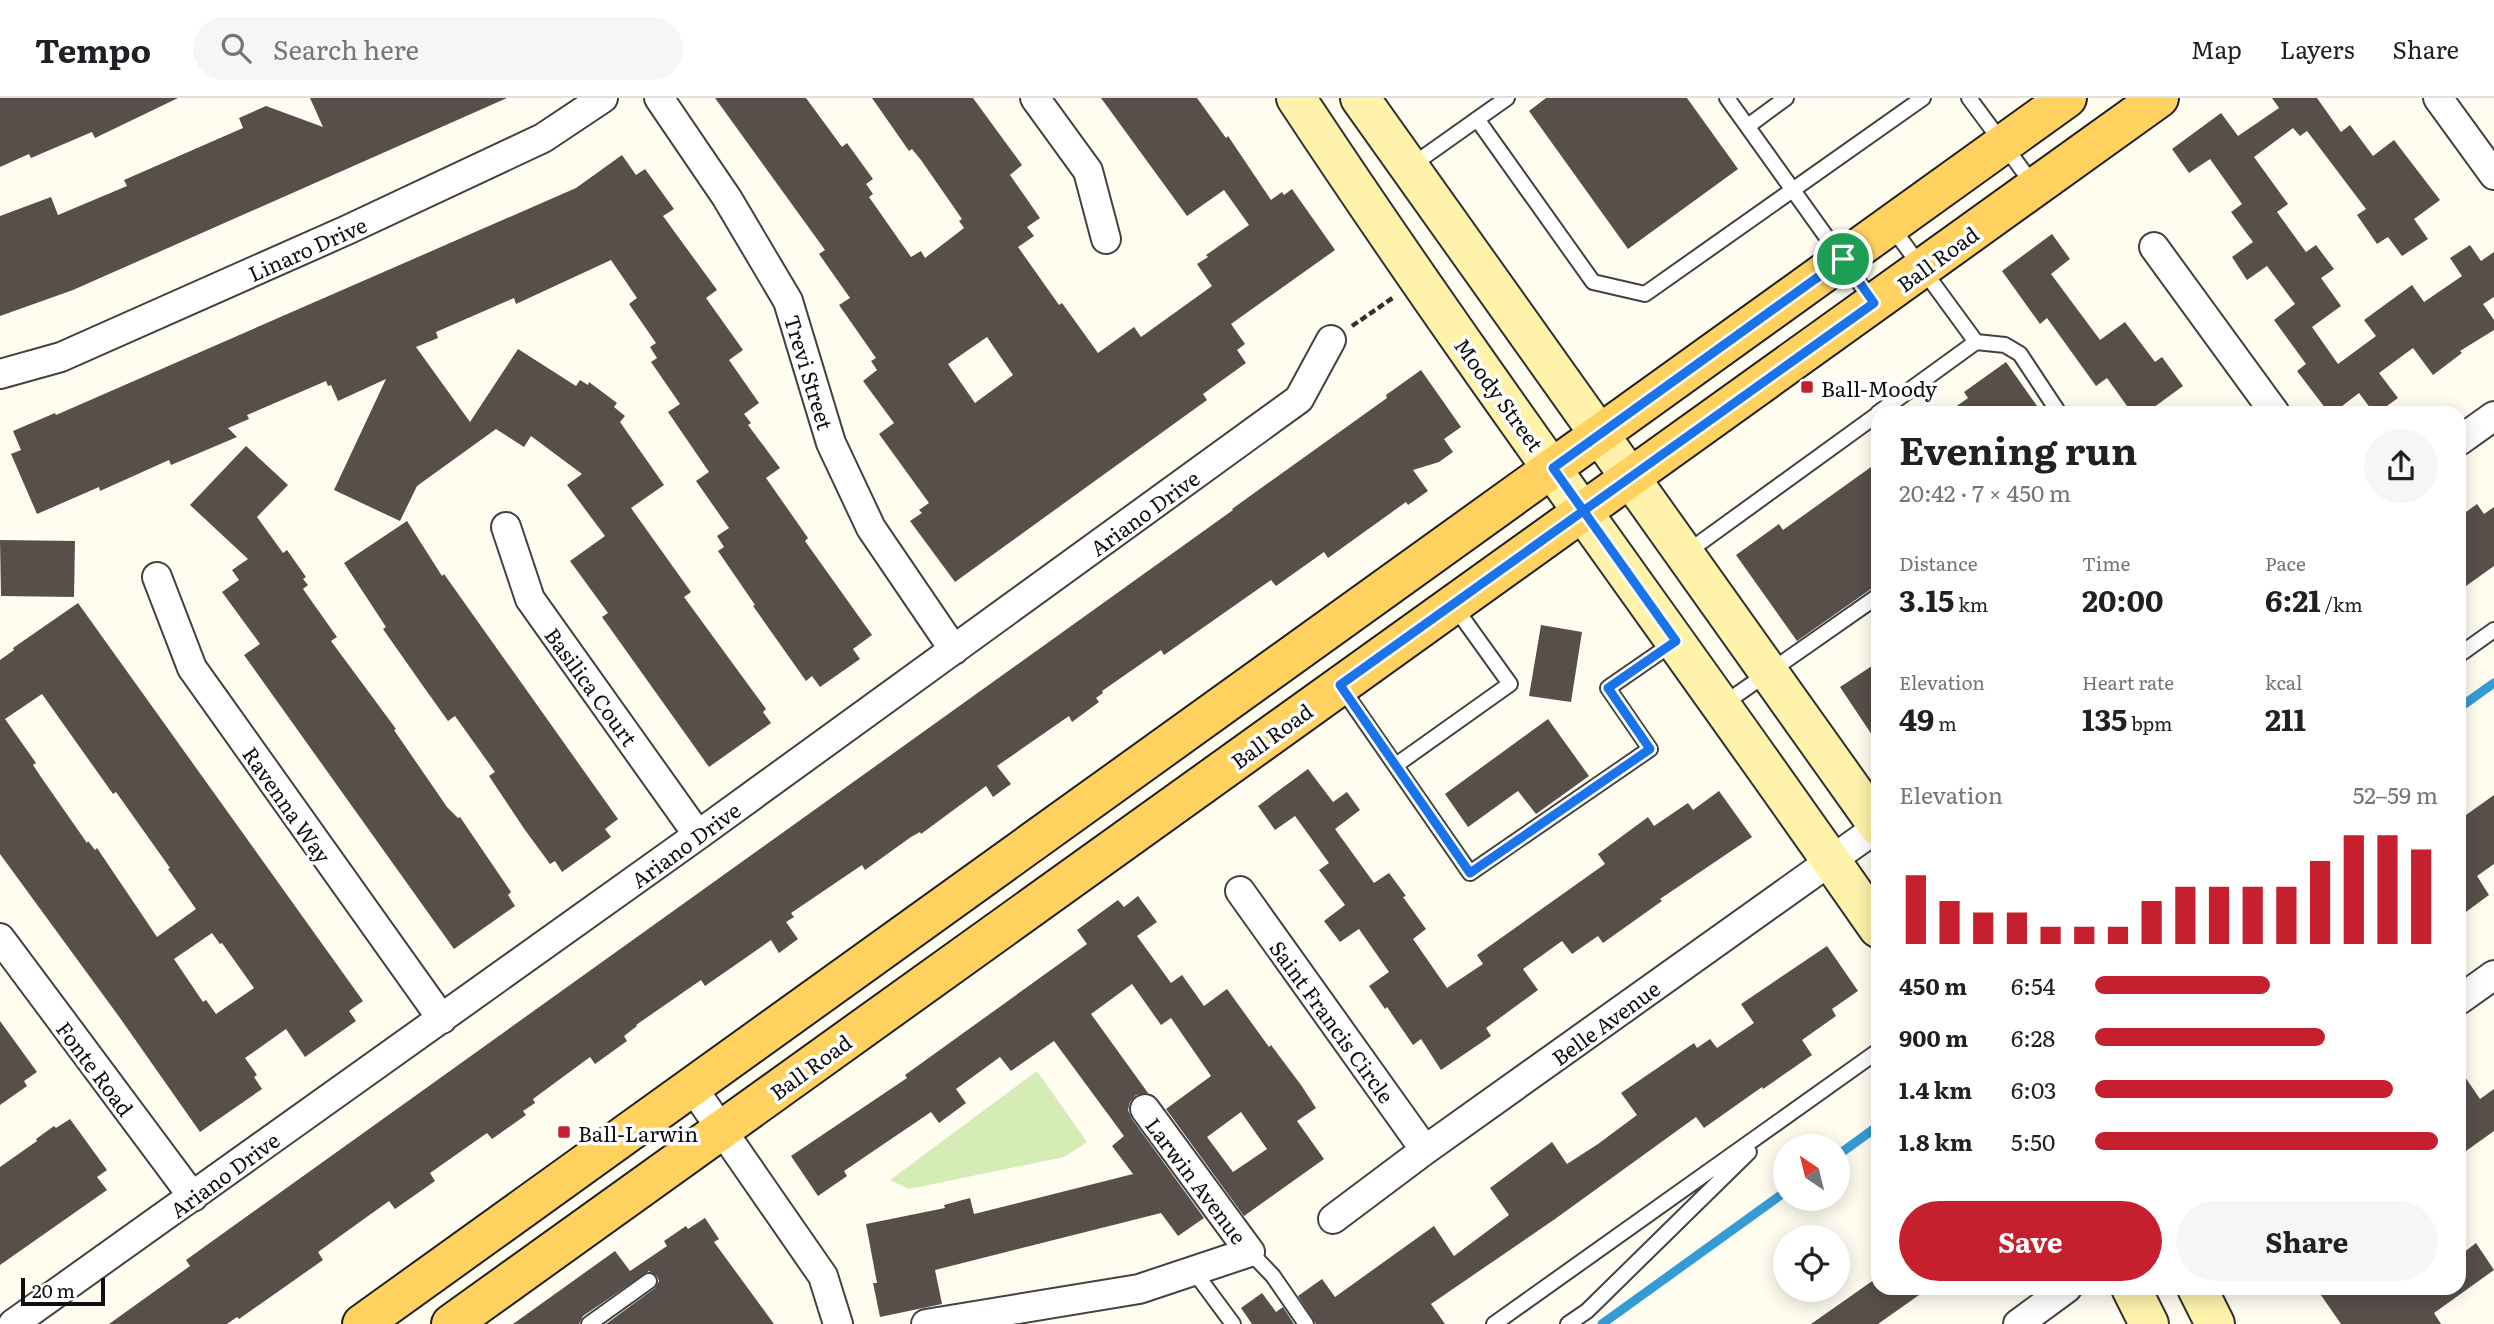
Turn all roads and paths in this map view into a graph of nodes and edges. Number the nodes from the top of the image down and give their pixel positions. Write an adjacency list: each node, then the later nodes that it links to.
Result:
1 (603, 98): 30 (street, Linaro Drive)
2 (659, 98): 48 (street, Trevi Street)
3 (1035, 98): 22 (street)
4 (1296, 98): 26 (main road, Moody Street)
5 (1360, 98): 17 (main road)
6 (1507, 98): 14 (lane)
7 (1727, 98): 15 (lane)
8 (1786, 98): 15 (lane)
9 (1923, 98): 20 (lane)
10 (1969, 98): 16 (lane)
11 (2067, 98): 16 (main road)
12 (2159, 98): 19 (main road, Ball Road)
13 (2438, 98): 18 (street)
14 (1477, 119): 17 (lane); 20 (lane)
15 (1748, 126): 20 (lane)
16 (2004, 143): 19 (lane); 21 (main road)
17 (1409, 167): 36 (main road)
18 (2494, 175)
19 (2035, 187): 25 (main road, Ball Road)
20 (1794, 191): 24 (lane)
21 (1890, 225): 24 (main road); 25 (lane)
22 (1106, 239)
23 (2154, 247): 33 (street)
24 (1843, 259): 27 (lane); 36 (main road)
25 (1922, 269): 27 (main road, Ball Road); 29 (lane)
26 (1418, 280): 28 (path); 38 (main road, Moody Street)
27 (1874, 303): 39 (main road, Ball Road)
28 (1331, 340): 48 (street, Ariano Drive)
29 (1976, 342): 31 (lane); 32 (lane)
30 (0, 373)
31 (1888, 406)
32 (2054, 406)
33 (2270, 406)
34 (2494, 416): 37 (street)
35 (1871, 418): 42 (lane)
36 (1599, 435): 38 (main road); 39 (main road)
37 (2466, 436)
38 (1553, 468): 40 (main road, Moody Street); 65 (main road)
39 (1630, 478): 40 (main road, Ball Road); 42 (main road)
40 (1583, 510): 45 (main road, Ball Road); 47 (main road, Moody Street)
41 (506, 527): 56 (street, Basilica Court)
42 (1684, 554): 50 (main road)
43 (157, 577): 63 (street, Ravenna Way)
44 (1871, 601): 50 (lane)
45 (1453, 605): 51 (main road, Ball Road); 53 (lane)
46 (2494, 630): 49 (lane)
47 (1676, 641): 52 (main road, Moody Street); 53 (lane)
48 (954, 650): 56 (street, Ariano Drive)
49 (2466, 650)
50 (1768, 672): 52 (lane); 54 (main road)
51 (1340, 685): 53 (lane); 68 (main road, Ball Road)
52 (1722, 705): 57 (main road, Moody Street)
53 (1396, 765)
54 (1871, 816)
55 (1871, 831): 57 (street, Belle Avenue)
56 (698, 835): 63 (street, Ariano Drive)
57 (1831, 861): 59 (main road, Moody Street); 69 (street, Belle Avenue)
58 (1240, 891): 69 (street, Saint Francis Circle)
59 (1871, 918)
60 (3, 949): 70 (street, Fonte Road)
61 (2494, 975): 62 (street)
62 (2466, 995)
63 (442, 1018): 70 (street, Ariano Drive)
64 (1871, 1056): 67 (lane)
65 (692, 1087): 68 (street); 79 (main road)
66 (1145, 1109): 72 (street, Larwin Avenue)
67 (1783, 1119): 86 (lane); 87 (lane)
68 (721, 1130): 80 (main road, Ball Road); 82 (street)
69 (1425, 1150): 71 (street, Belle Avenue)
70 (193, 1197): 78 (street, Ariano Drive)
71 (1333, 1219)
72 (1250, 1252): 73 (street, Larwin Avenue); 85 (lane)
73 (1194, 1270): 83 (street, Larwin Avenue); 84 (lane)
74 (649, 1281): 81 (lane)
75 (2057, 1295): 88 (street)
76 (2134, 1295): 89 (main road)
77 (2201, 1295): 90 (main road)
78 (13, 1324)
79 (362, 1324)
80 (451, 1324)
81 (589, 1324)
82 (838, 1324)
83 (926, 1324)
84 (1233, 1324)
85 (1307, 1324)
86 (1494, 1324)
87 (1569, 1324)
88 (2018, 1324)
89 (2149, 1324)
90 (2216, 1324)

